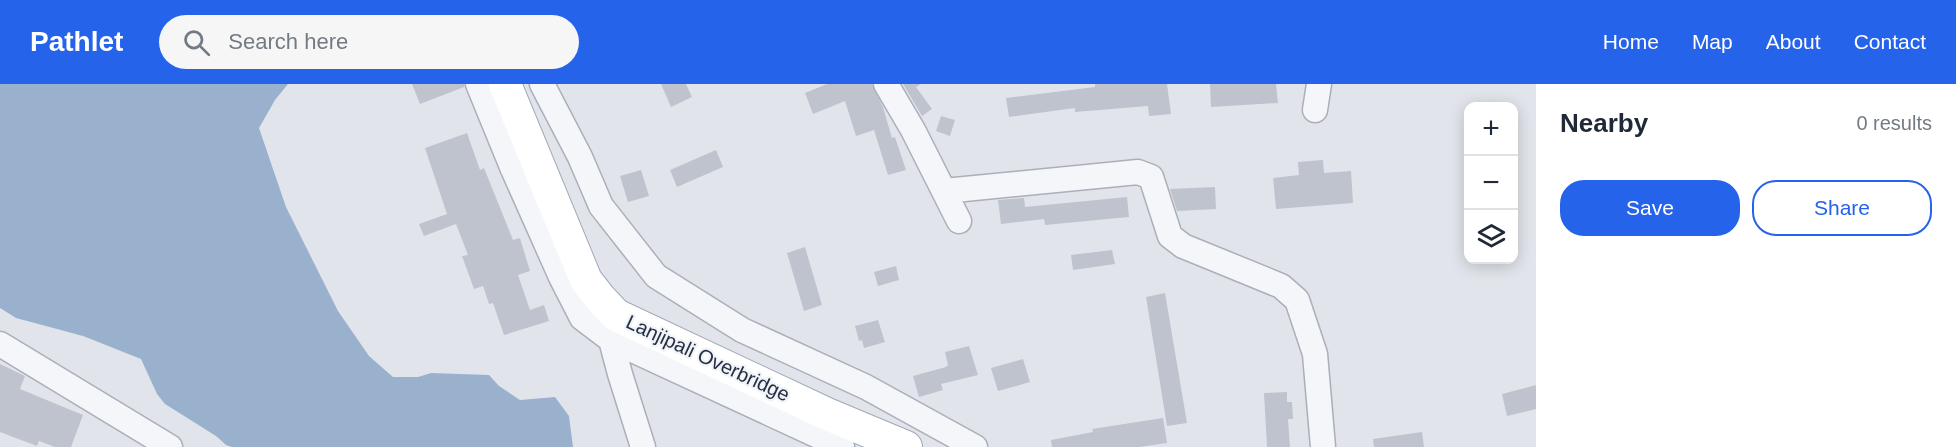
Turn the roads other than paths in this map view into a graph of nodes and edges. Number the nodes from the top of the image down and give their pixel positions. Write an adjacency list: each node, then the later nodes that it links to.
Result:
1 (478, 84): 9 (street)
2 (505, 84): 14 (main road, Lanjipali Overbridge)
3 (542, 84): 15 (street)
4 (886, 84): 7 (street)
5 (1319, 84): 6 (street)
6 (1315, 110)
7 (944, 191): 8 (street); 16 (street)
8 (959, 221)
9 (611, 340): 12 (street); 13 (street)
10 (0, 344): 11 (street)
11 (170, 447)
12 (643, 447)
13 (842, 447)
14 (906, 447)
15 (975, 447)
16 (1323, 447)

